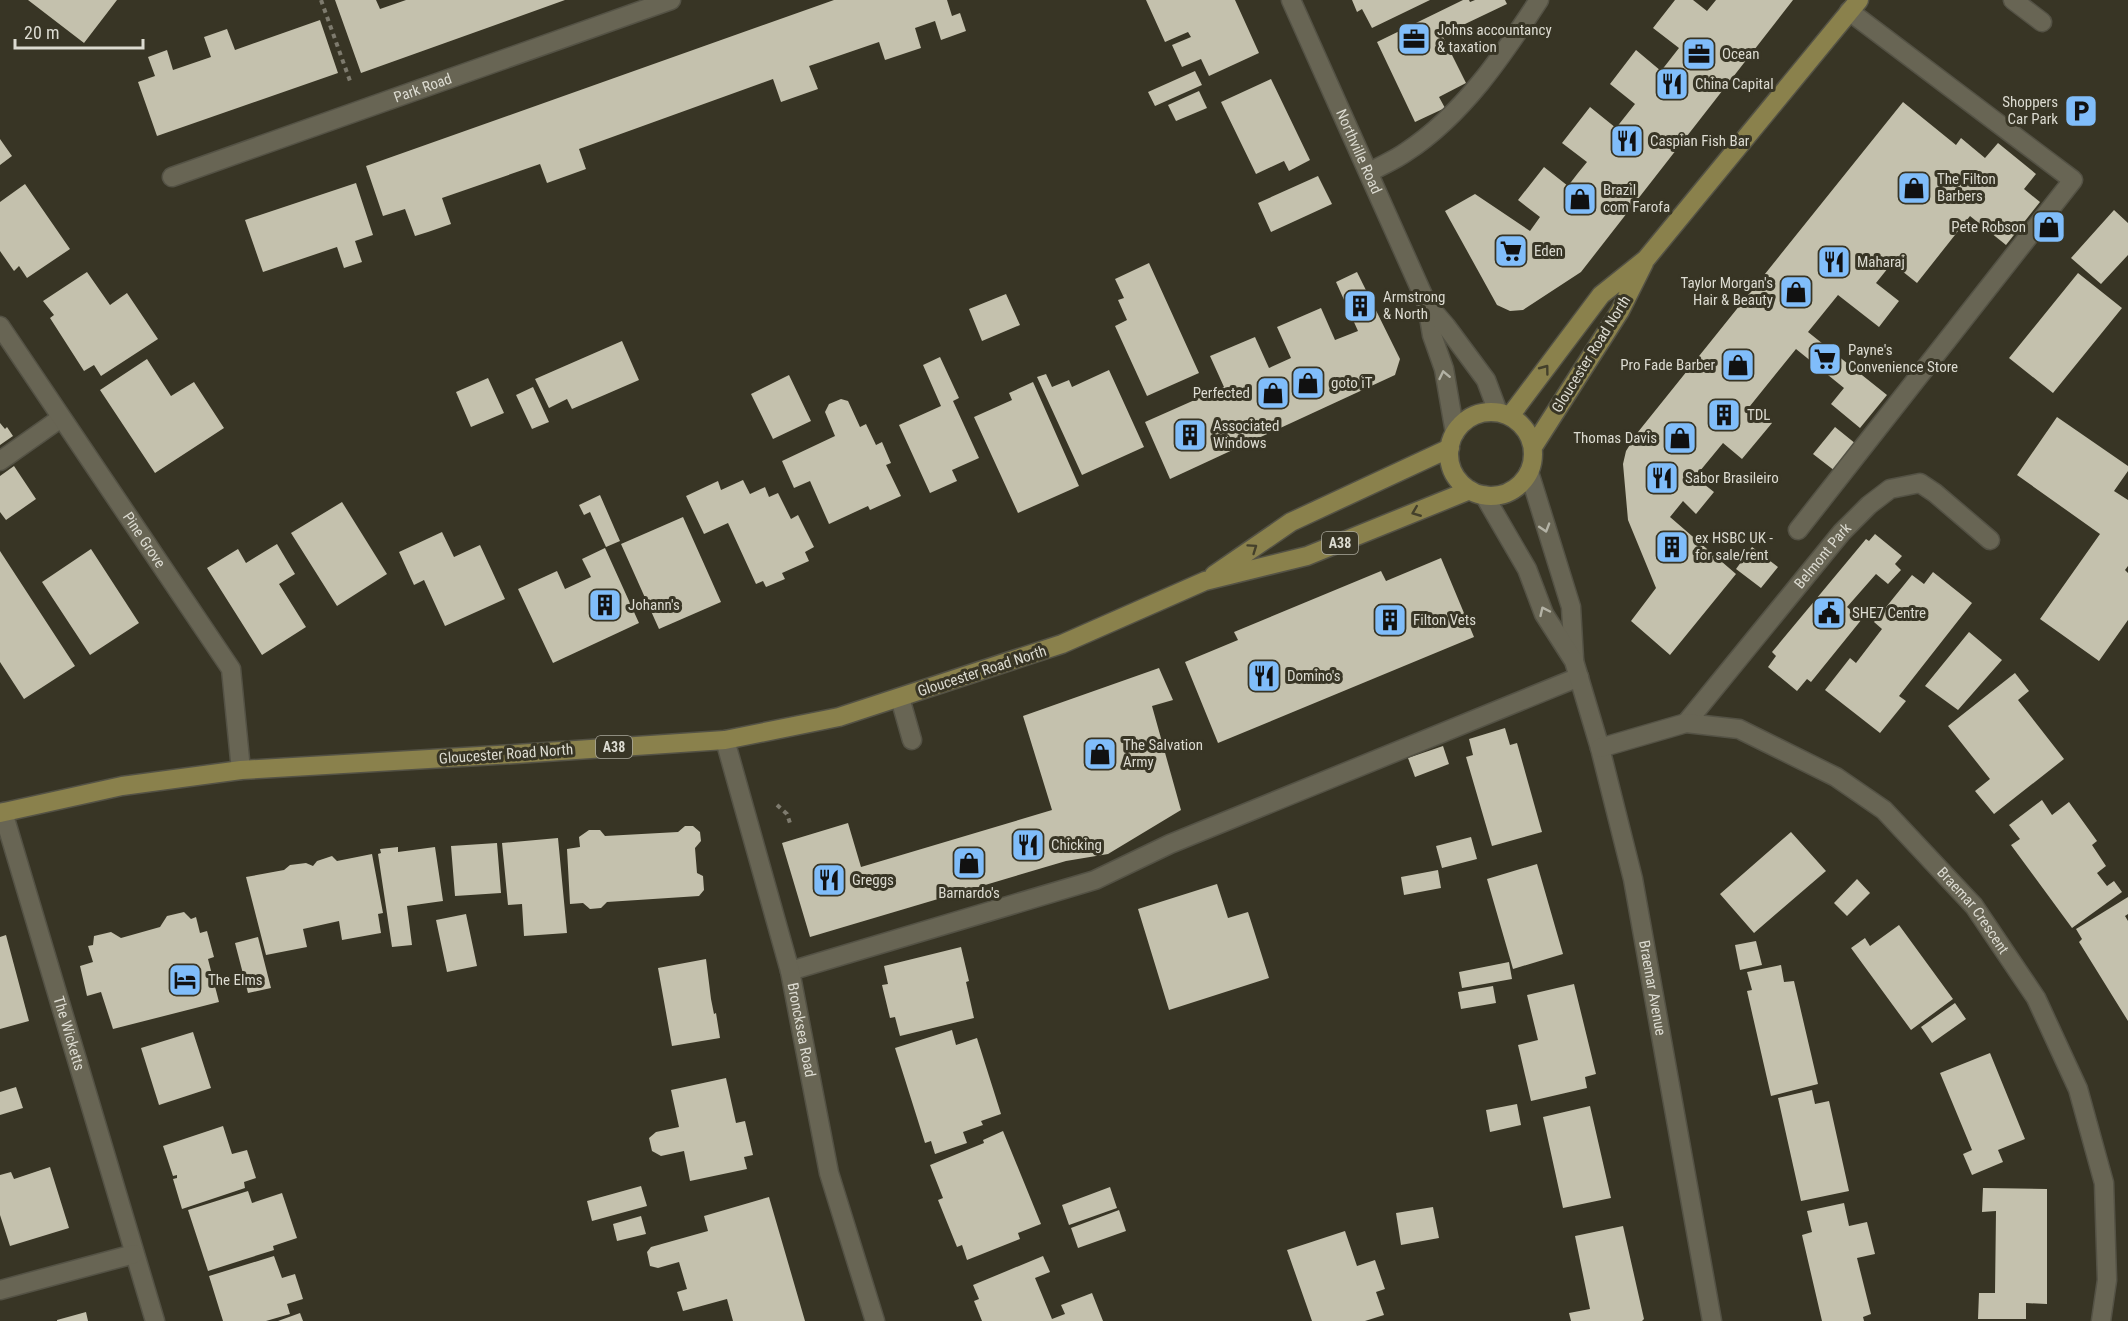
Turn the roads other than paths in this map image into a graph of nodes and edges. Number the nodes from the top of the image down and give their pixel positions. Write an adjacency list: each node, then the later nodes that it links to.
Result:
1 (671, 0): 8 (street, Park Road)
2 (1292, 0): 7 (street, Northville Road)
3 (1539, 0): 7 (street)
4 (2013, 0): 6 (street)
5 (1855, 4): 9 (main road, Gloucester Road North); 19 (street)
6 (2042, 22)
7 (1370, 172): 10 (street, Northville Road)
8 (172, 177)
9 (1646, 259): 12 (main road, Gloucester Road North, one-way to 9); 15 (main road, Gloucester Road North)
10 (1427, 304): 12 (street, Northville Road); 14 (street, Northville Road, one-way to 10)
11 (0, 326): 13 (street, Pine Grove)
12 (1504, 414): 14 (main road, A38); 15 (main road)
13 (62, 418): 16 (street); 28 (street, Pine Grove)
14 (1452, 440): 18 (main road); 21 (main road, Gloucester Road North / A38, one-way to 14)
15 (1533, 447): 17 (main road)
16 (0, 460)
17 (1529, 472): 18 (main road, A38); 22 (street, Braemar Avenue, one-way to 22)
18 (1477, 492): 21 (main road, Gloucester Road North / A38, one-way to 21); 22 (street, Braemar Avenue, one-way to 18)
19 (1798, 530)
20 (1990, 540): 24 (street, Belmont Park)
21 (1205, 581): 23 (main road, Gloucester Road North / A38)
22 (1577, 669): 27 (street, Braemar Avenue); 30 (street)
23 (900, 698): 25 (main road, Gloucester Road North / A38); 26 (street)
24 (1686, 723): 27 (street, Braemar Crescent); 36 (street, Braemar Crescent)
25 (725, 740): 28 (main road, Gloucester Road North / A38); 30 (street, Broncksea Road)
26 (912, 740)
27 (1600, 748): 35 (street, Braemar Avenue)
28 (242, 770): 29 (main road, Gloucester Road North / A38)
29 (2, 813): 31 (street, The Wicketts)
30 (790, 971): 34 (street, Broncksea Road)
31 (134, 1254): 32 (street); 33 (street, The Wicketts)
32 (0, 1290)
33 (155, 1321)
34 (874, 1321)
35 (1712, 1321)
36 (2101, 1321)

